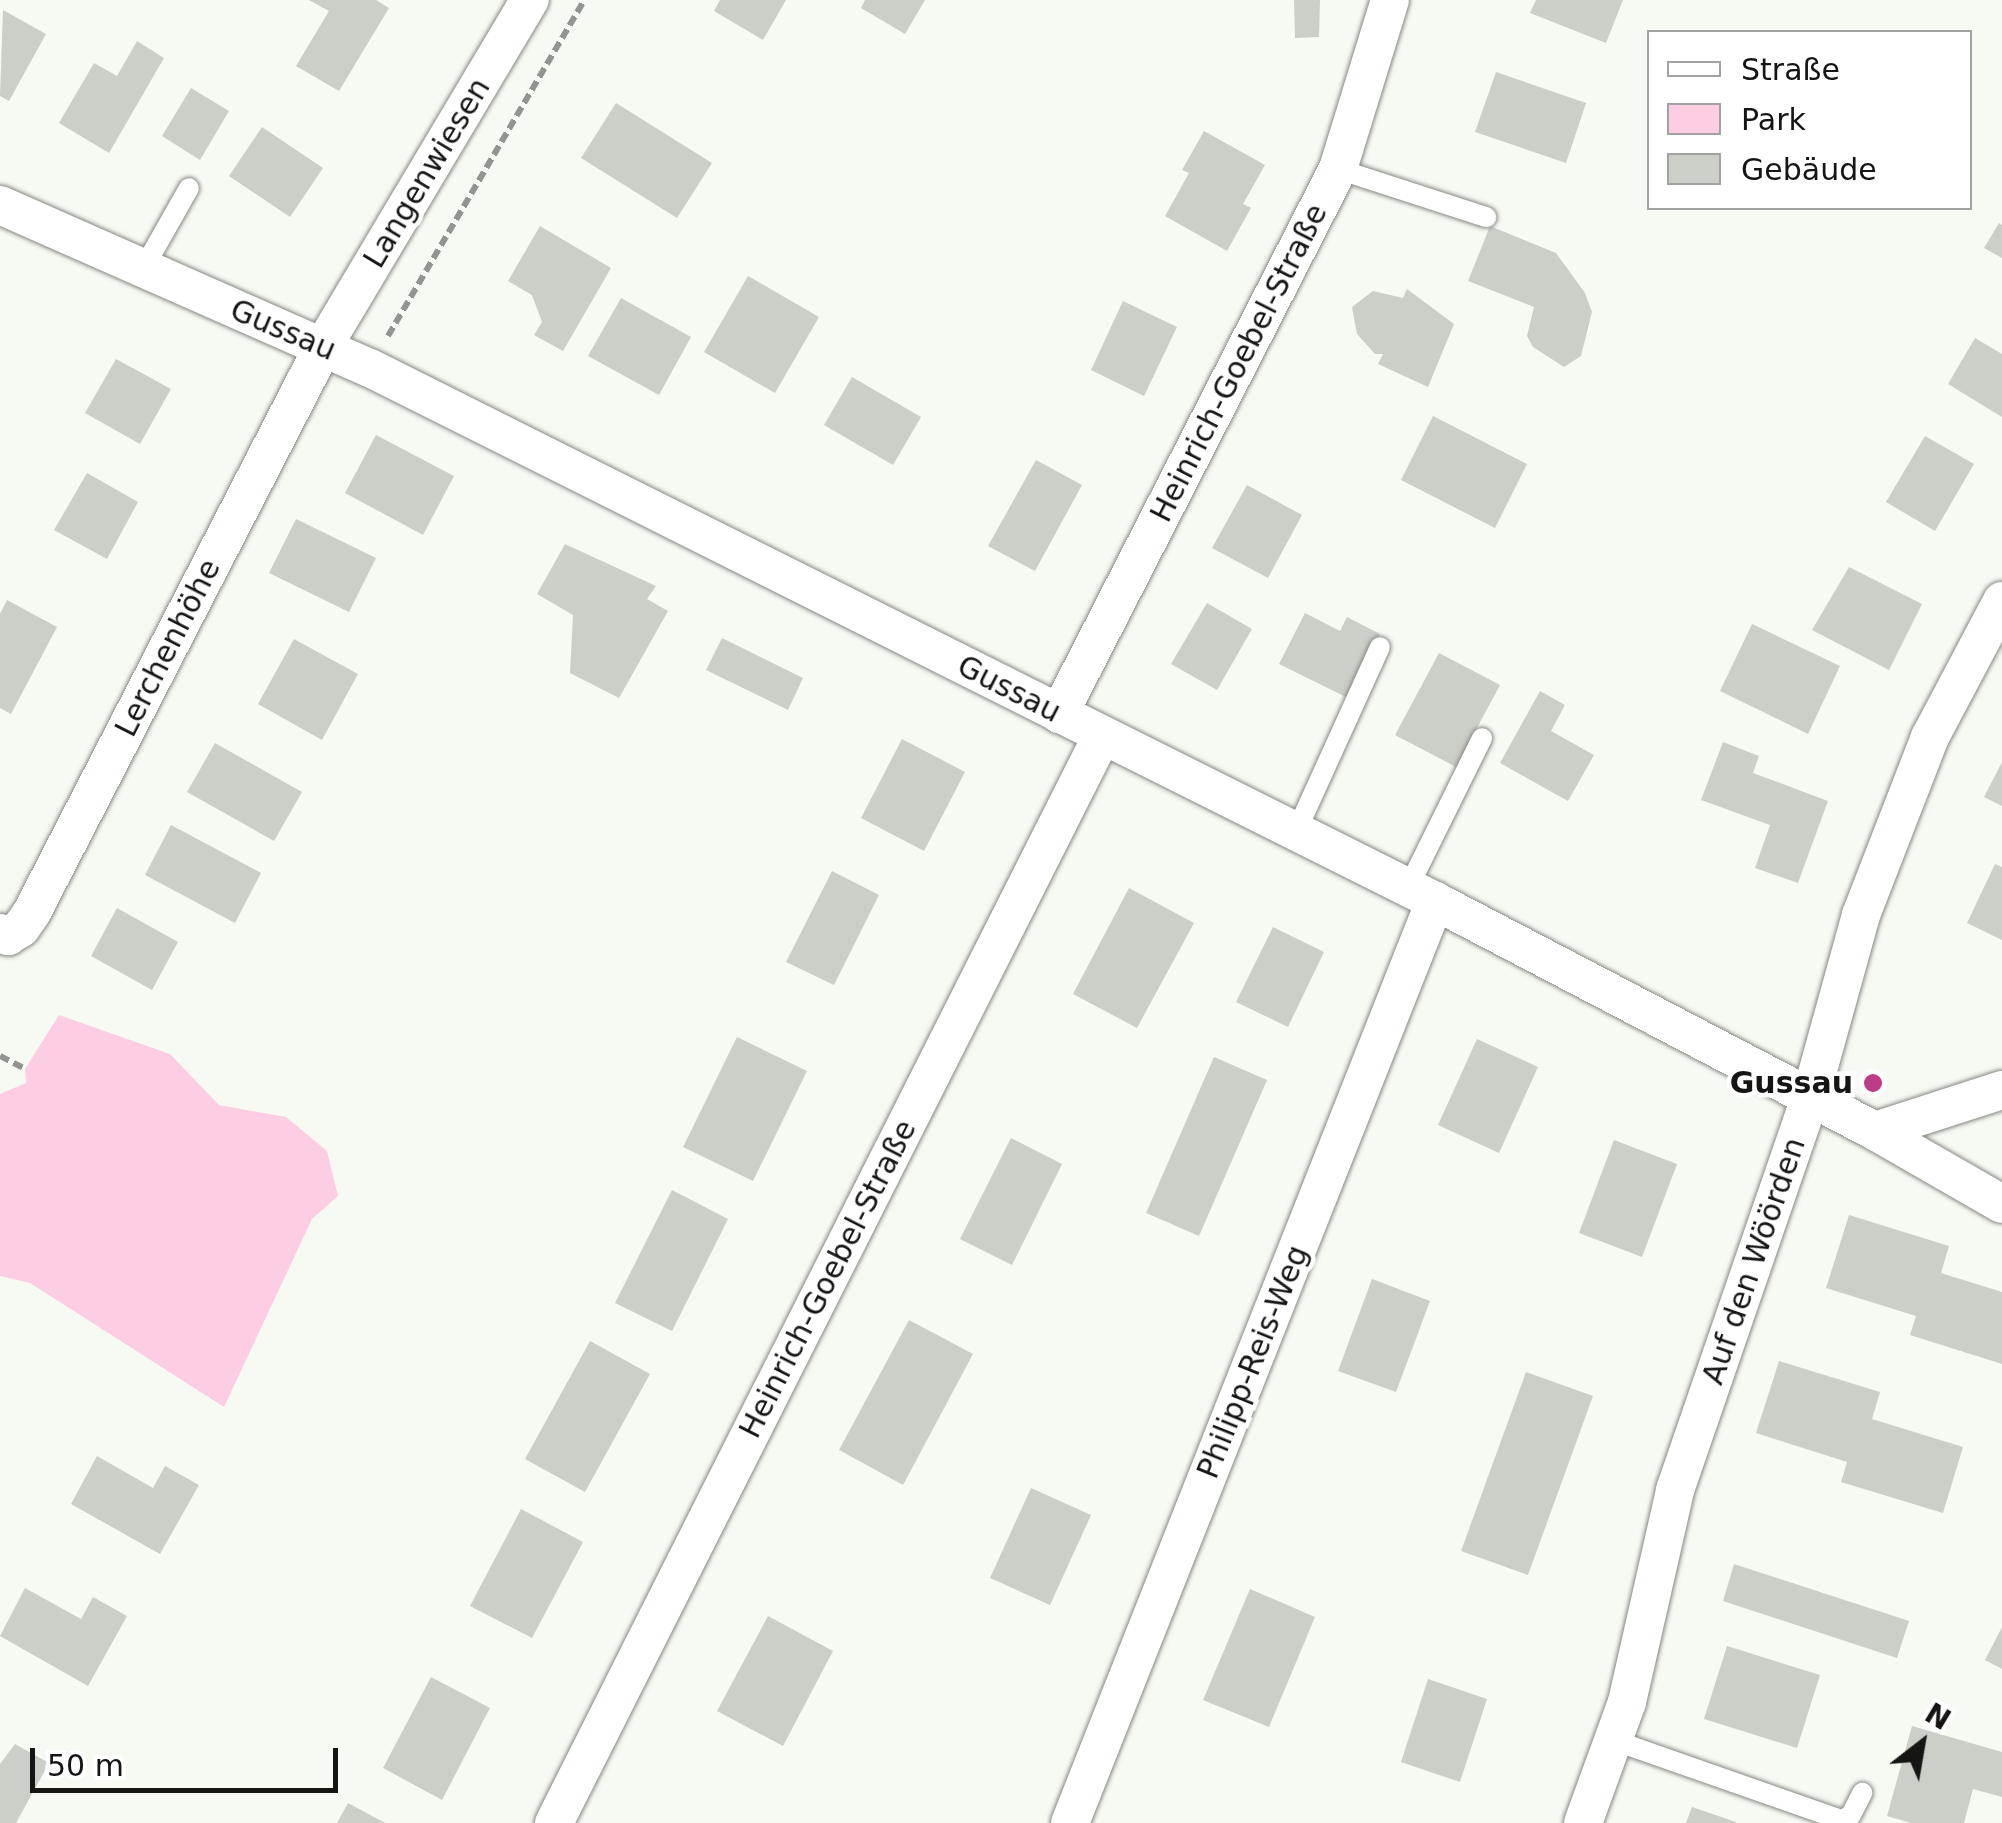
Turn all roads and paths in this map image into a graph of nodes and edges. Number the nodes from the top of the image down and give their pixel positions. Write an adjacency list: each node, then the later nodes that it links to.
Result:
1 (530, 0): 9 (street, Langenwiesen)
2 (584, 0): 10 (path)
3 (1390, 0): 4 (street, Heinrich-Goebel-Straße)
4 (1338, 169): 7 (lane); 13 (street, Heinrich-Goebel-Straße)
5 (189, 188): 8 (lane)
6 (0, 205): 8 (street, Gussau)
7 (1486, 217)
8 (142, 271): 9 (street, Gussau)
9 (324, 345): 10 (street, Gussau); 18 (street, Lerchenhöhe)
10 (370, 368): 13 (street, Gussau)
11 (2002, 600): 22 (street, Auf den Wöörden)
12 (1380, 648): 16 (lane)
13 (1059, 714): 14 (street, Gussau)
14 (1102, 736): 16 (street, Gussau); 27 (street, Heinrich-Goebel-Straße)
15 (1482, 738): 17 (lane)
16 (1296, 832): 17 (street, Gussau)
17 (1421, 894): 22 (street, Gussau); 28 (street, Philipp-Reis-Weg)
18 (0, 933)
19 (0, 1056): 20 (path)
20 (25, 1068)
21 (2002, 1090): 23 (street)
22 (1810, 1099): 23 (street, Gussau); 25 (street, Auf den Wöörden)
23 (1876, 1131): 24 (street, Gussau)
24 (2002, 1204)
25 (1613, 1740): 26 (lane); 29 (street, Auf den Wöörden)
26 (1862, 1793)
27 (554, 1823)
28 (1070, 1823)
29 (1583, 1823)

